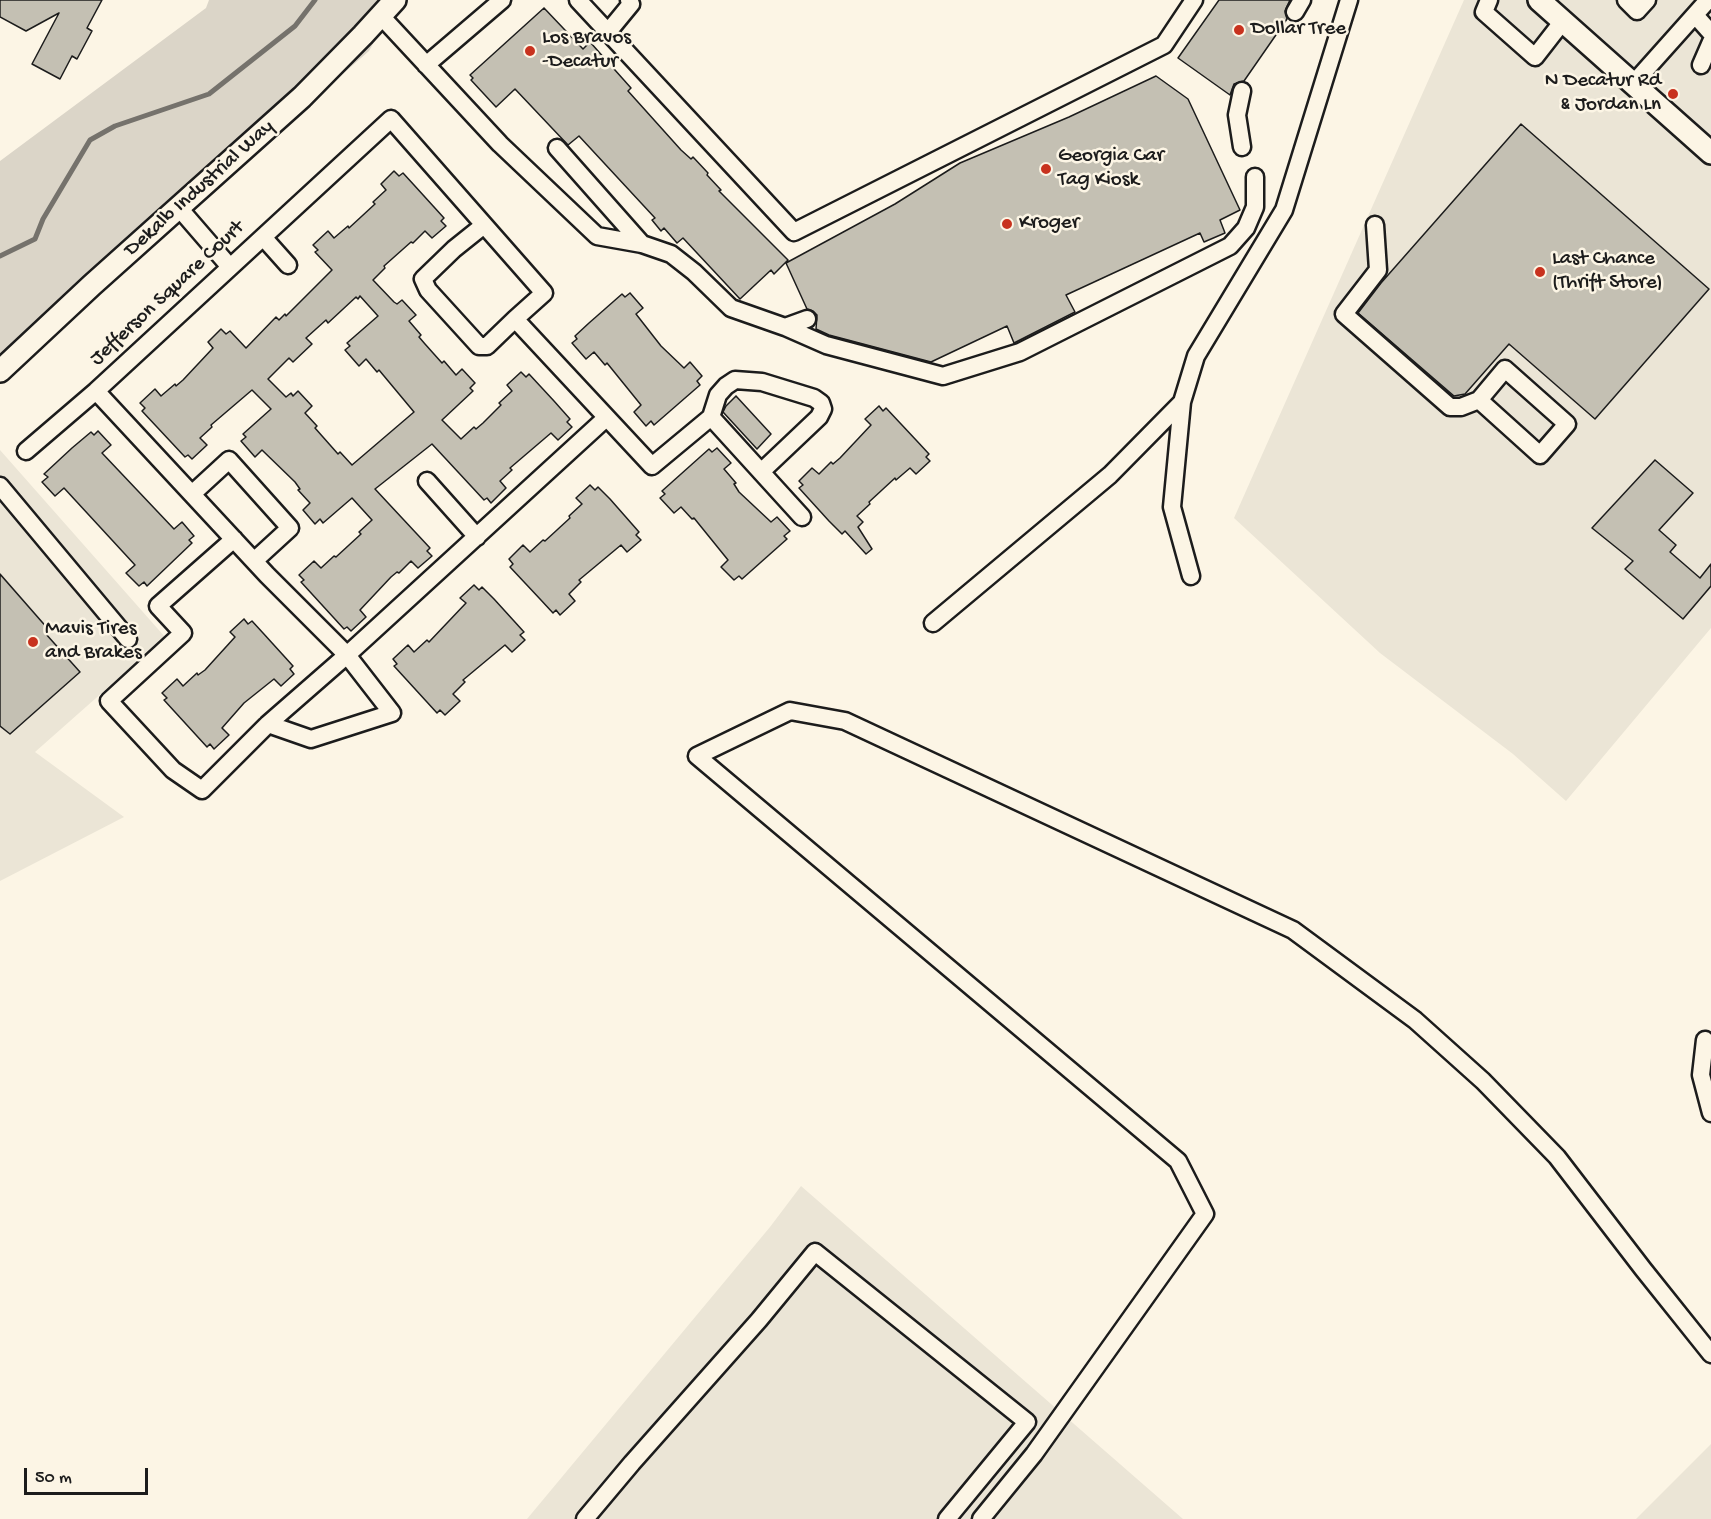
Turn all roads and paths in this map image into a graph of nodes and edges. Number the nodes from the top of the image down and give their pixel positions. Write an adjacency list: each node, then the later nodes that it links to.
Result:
1 (502, 0): 17 (street)
2 (578, 0): 14 (street)
3 (629, 0): 14 (street)
4 (1194, 0): 14 (street)
5 (1349, 0): 38 (street)
6 (1490, 0): 13 (street)
7 (1539, 0): 13 (main road)
8 (1626, 0): 9 (street)
9 (1647, 0)
10 (1708, 0): 12 (street)
11 (388, 8): 17 (street); 25 (main road, Dekalb Industrial Way)
12 (1695, 15): 15 (street); 19 (street)
13 (1563, 21): 19 (main road)
14 (608, 32)
15 (1711, 33)
16 (1711, 42): 18 (street)
17 (426, 65): 29 (street)
18 (1701, 65)
19 (1633, 84): 23 (main road)
20 (1242, 91): 21 (street)
21 (1242, 147)
22 (557, 148): 29 (street)
23 (1711, 153)
24 (1256, 177): 34 (street)
25 (179, 208): 31 (street); 35 (main road, Dekalb Industrial Way)
26 (484, 225): 28 (street, Jefferson Square Court); 33 (street, Jefferson Square Court); 33 (street)
27 (1375, 225): 37 (street)
28 (263, 237): 30 (street); 31 (street, Jefferson Square Court)
29 (642, 244): 34 (street)
30 (288, 265)
31 (230, 267): 36 (street, Jefferson Square Court)
32 (807, 319): 34 (street)
33 (514, 320): 40 (street)
34 (785, 327)
35 (0, 371)
36 (96, 391): 41 (street); 45 (street, Jefferson Square Court)
37 (1479, 400): 37 (street)
38 (1182, 402): 50 (street); 51 (street)
39 (711, 417): 40 (street); 42 (street); 42 (street)
40 (606, 418): 47 (street)
41 (26, 451)
42 (761, 472): 46 (street)
43 (427, 481): 47 (street)
44 (0, 486): 52 (street)
45 (192, 494): 48 (street, Jefferson Square Court); 49 (street)
46 (802, 517)
47 (477, 537): 53 (street)
48 (234, 539): 49 (street, Jefferson Square Court); 54 (street)
49 (254, 561): 53 (street, Jefferson Square Court)
50 (1191, 576)
51 (933, 623)
52 (128, 639)
53 (347, 655): 54 (street); 54 (street, Jefferson Square Court)
54 (268, 724)
55 (1705, 1040): 56 (street)
56 (1711, 1113)
57 (1711, 1354): 60 (street)
58 (585, 1519): 59 (street)
59 (947, 1519)
60 (981, 1519)

